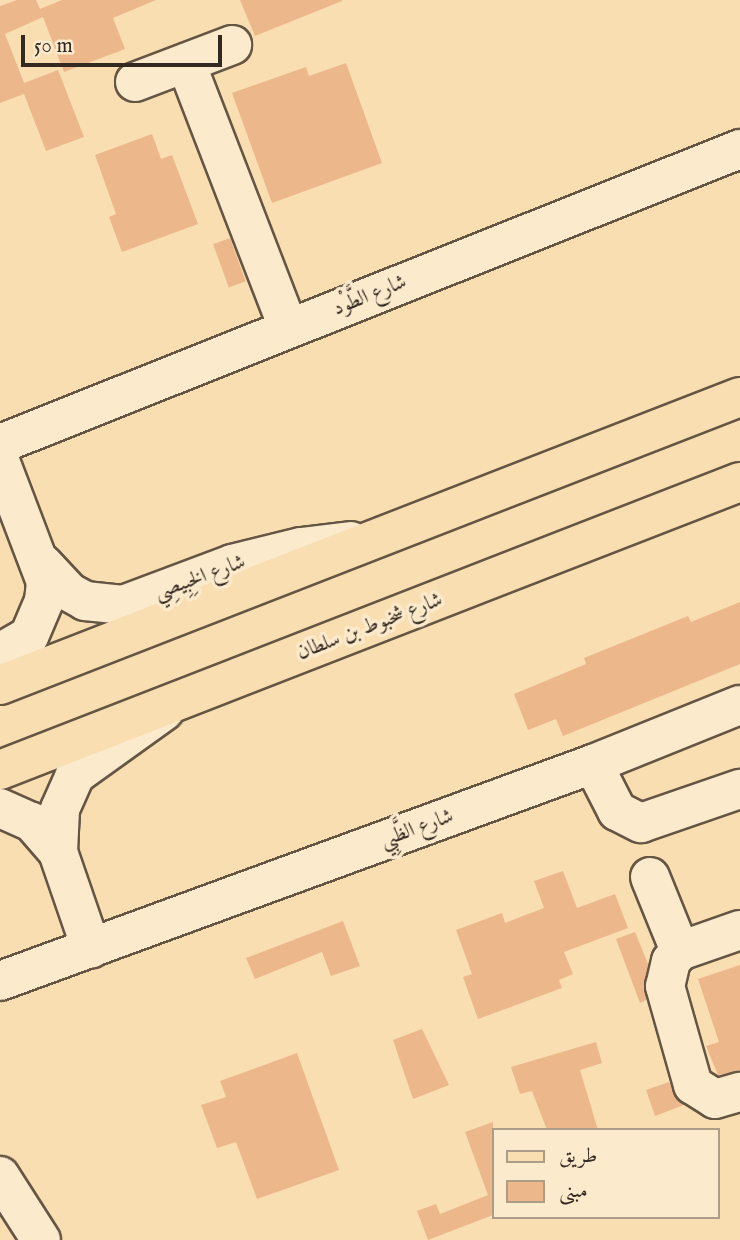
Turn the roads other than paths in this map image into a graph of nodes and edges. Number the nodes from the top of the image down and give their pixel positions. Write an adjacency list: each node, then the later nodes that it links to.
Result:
1 (232, 45): 2 (street)
2 (186, 62): 3 (street); 5 (street)
3 (135, 82)
4 (740, 149): 5 (street, شارع الطَّوْد)
5 (288, 328): 7 (street, شارع الطَّوْد)
6 (740, 397): 10 (main road)
7 (0, 444)
8 (0, 461): 11 (street, شارع الخِبِيصِي)
9 (740, 482): 14 (main road, شارع شخبوط بن سلطان)
10 (372, 541): 11 (street, شارع الخِبِيصِي); 13 (main road)
11 (43, 564): 12 (street, شارع الخِبِيصِي)
12 (0, 653)
13 (0, 685)
14 (171, 705): 17 (main road, شارع شخبوط بن سلطان); 21 (street)
15 (740, 705): 16 (street, شارع الظَّبِي)
16 (593, 764): 20 (street); 23 (street, شارع الظَّبِي)
17 (0, 770)
18 (740, 789): 20 (street)
19 (0, 808): 21 (street)
20 (623, 816): 24 (street)
21 (58, 852): 23 (street)
22 (740, 930): 24 (street)
23 (92, 948): 25 (street, شارع الظَّبِي)
24 (680, 951): 26 (street)
25 (0, 981)
26 (740, 1092)
27 (0, 1176): 28 (street)
28 (41, 1240)

